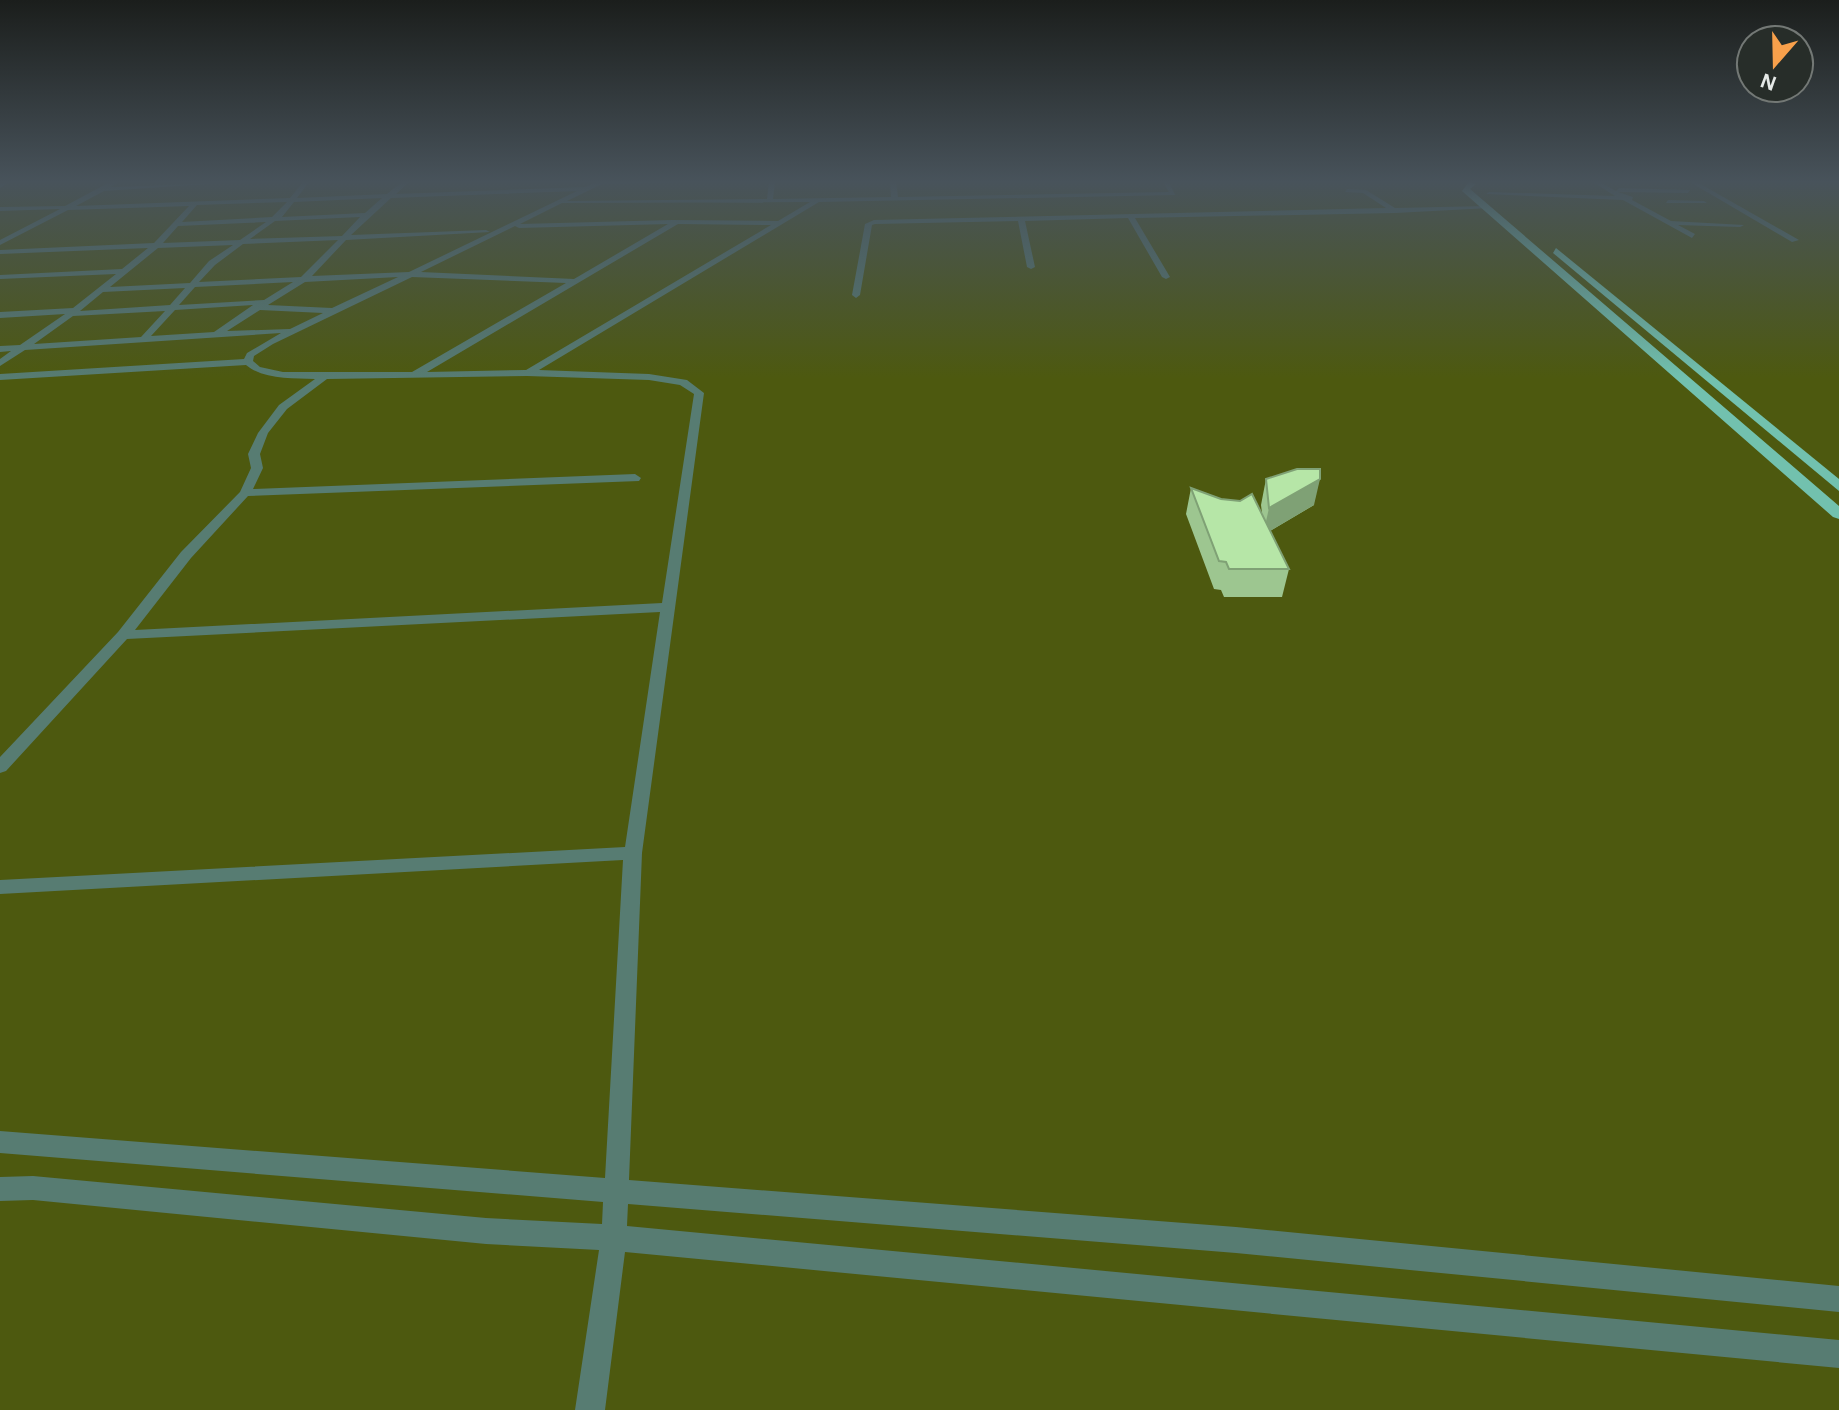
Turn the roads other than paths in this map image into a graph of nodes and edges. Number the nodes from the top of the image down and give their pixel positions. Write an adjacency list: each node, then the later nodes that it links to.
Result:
1 (83, 248): 13 (street)
2 (153, 248): 15 (street)
3 (234, 248): 21 (street)
4 (334, 248): 18 (street)
5 (462, 248): 16 (street)
6 (632, 248): 20 (street)
7 (738, 248): 36 (street)
8 (865, 248): 23 (street)
9 (1027, 248): 14 (street)
10 (1149, 248): 19 (street)
11 (1533, 248): 43 (main road)
12 (1553, 248): 41 (main road)
13 (0, 252)
14 (1031, 267)
15 (121, 271): 17 (street); 22 (street)
16 (406, 274): 18 (street); 20 (street); 26 (street)
17 (0, 277)
18 (307, 277): 21 (street); 24 (street)
19 (1166, 277)
20 (575, 281): 39 (street)
21 (192, 284): 22 (street); 25 (street)
22 (99, 290): 27 (street)
23 (856, 295)
24 (258, 305): 25 (street); 26 (street); 30 (street)
25 (171, 307): 27 (street); 31 (street)
26 (332, 311): 29 (street)
27 (72, 312): 28 (street); 32 (street)
28 (0, 315)
29 (300, 329): 30 (street); 34 (street)
30 (218, 333): 31 (street)
31 (144, 339): 32 (street)
32 (24, 347): 33 (street); 35 (street)
33 (0, 349)
34 (248, 362): 37 (street); 38 (street)
35 (0, 363)
36 (527, 373): 39 (street); 44 (street)
37 (325, 376): 39 (street); 42 (street)
38 (0, 377)
39 (410, 377)
40 (635, 478): 42 (street)
41 (1839, 487)
42 (245, 493): 45 (street)
43 (1839, 514)
44 (668, 607): 45 (street); 47 (street)
45 (123, 635): 46 (street)
46 (0, 767)
47 (633, 853): 48 (street); 51 (street)
48 (0, 887)
49 (0, 1142): 51 (street)
50 (0, 1189): 52 (street)
51 (616, 1192): 52 (street); 53 (street)
52 (614, 1238): 54 (street); 55 (street)
53 (1839, 1299)
54 (1839, 1354)
55 (590, 1410)

